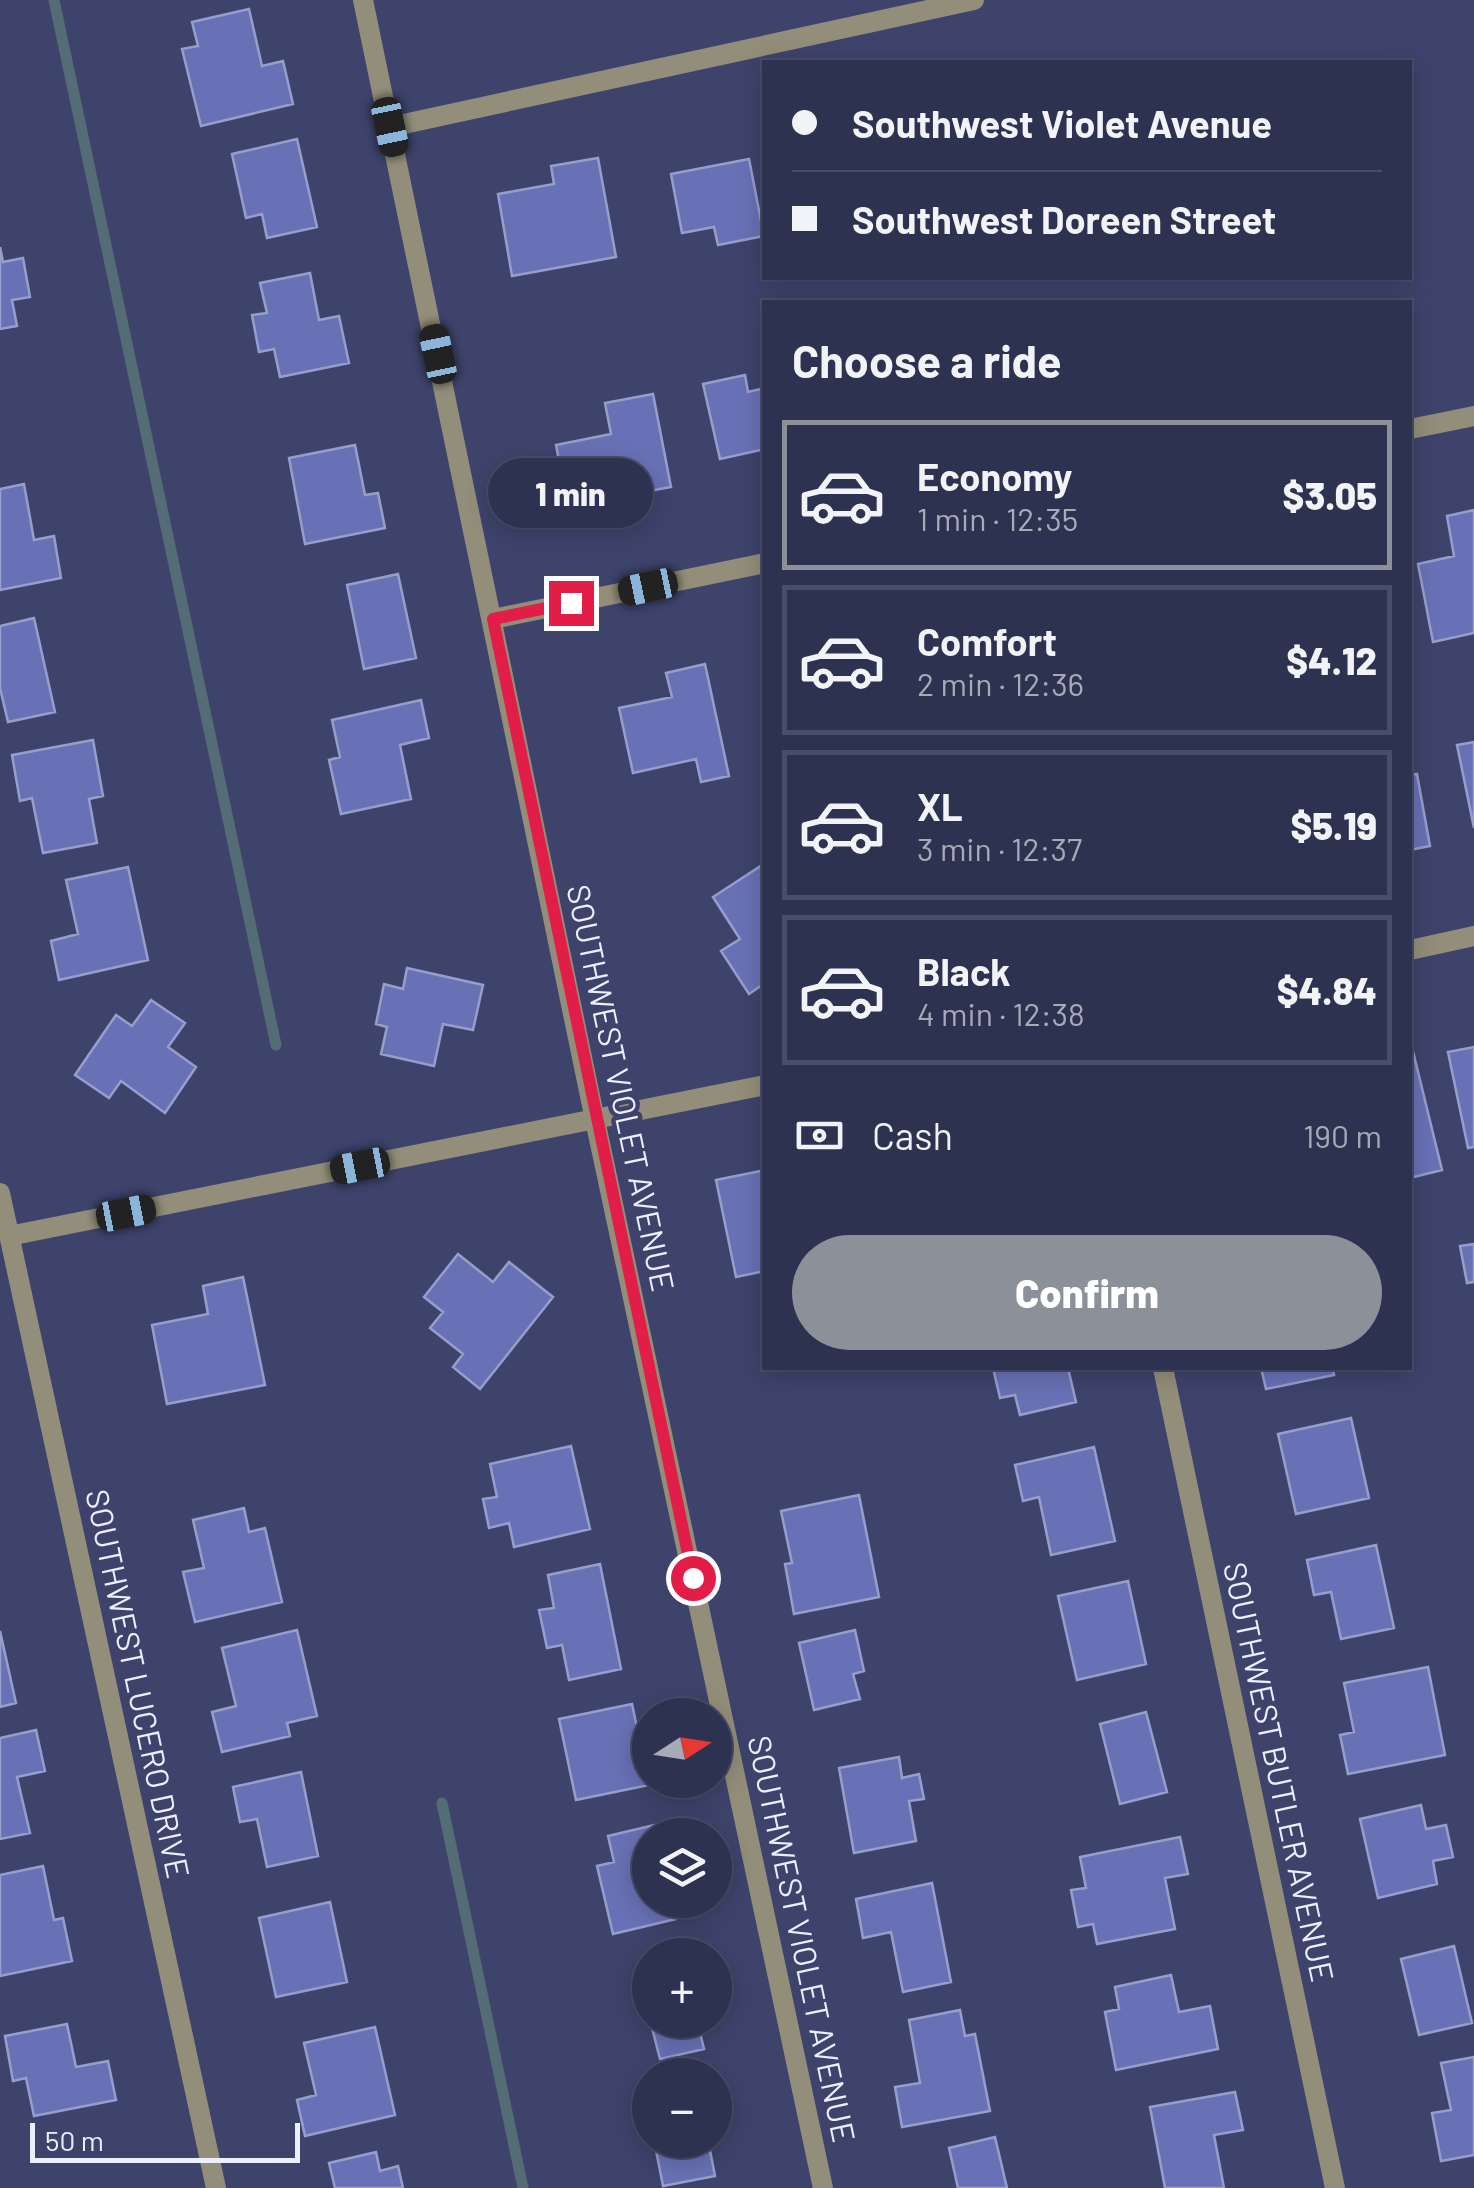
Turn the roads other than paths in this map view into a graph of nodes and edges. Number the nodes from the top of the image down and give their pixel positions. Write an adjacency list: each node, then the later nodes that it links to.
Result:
1 (363, 0): 3 (street, SOUTHWEST VIOLET AVENUE)
2 (974, 0): 3 (street)
3 (390, 127): 7 (street, SOUTHWEST VIOLET AVENUE)
4 (1474, 416): 5 (street)
5 (1412, 429)
6 (762, 564): 7 (street)
7 (493, 619): 11 (street, SOUTHWEST VIOLET AVENUE)
8 (1474, 936): 9 (street)
9 (1412, 950)
10 (762, 1086): 11 (street)
11 (595, 1120): 13 (street); 16 (street, SOUTHWEST VIOLET AVENUE)
12 (0, 1193): 13 (street, SOUTHWEST LUCERO DRIVE)
13 (9, 1236): 15 (street, SOUTHWEST LUCERO DRIVE)
14 (1163, 1370): 17 (street, SOUTHWEST BUTLER AVENUE)
15 (216, 2188)
16 (823, 2188)
17 (1334, 2188)

